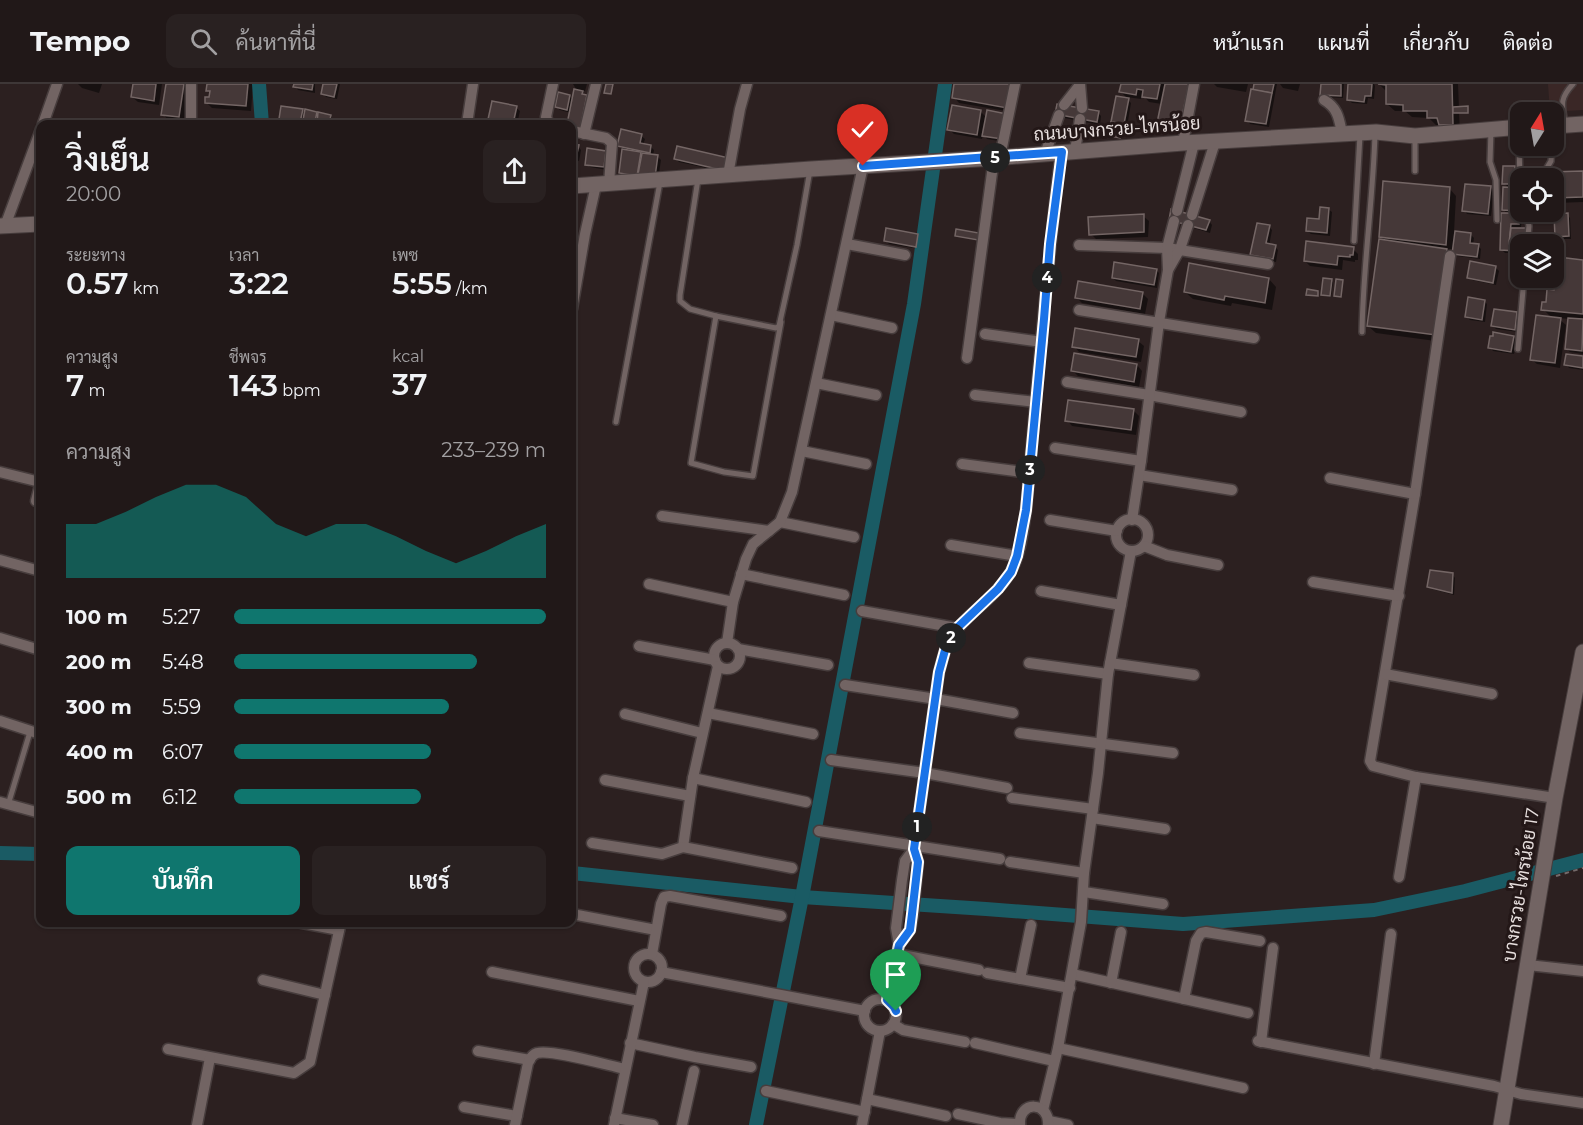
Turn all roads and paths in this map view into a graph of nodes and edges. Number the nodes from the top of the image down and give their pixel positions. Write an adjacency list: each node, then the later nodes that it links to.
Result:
1 (57, 84): 13 (street)
2 (191, 84): 14 (street)
3 (473, 84): 15 (street)
4 (553, 84): 16 (street)
5 (596, 84): 25 (street)
6 (747, 84): 36 (street)
7 (1015, 84): 32 (street)
8 (1194, 84): 29 (street)
9 (1573, 84): 12 (lane)
10 (1080, 85): 30 (street); 31 (street)
11 (1324, 100): 23 (street)
12 (1562, 102)
13 (44, 120)
14 (190, 120)
15 (468, 120)
16 (547, 120)
17 (1583, 124): 18 (main road)
18 (1564, 125)
19 (1510, 129): 20 (main road, ถนนบางกรวย-ไทรน้อย)
20 (1491, 130): 26 (main road, ถนนบางกรวย-ไทรน้อย); 41 (lane)
21 (576, 132): 25 (street)
22 (1376, 132): 24 (main road, ถนนบางกรวย-ไทรน้อย); 26 (main road, ถนนบางกรวย-ไทรน้อย); 61 (lane)
23 (1342, 133): 24 (main road, ถนนบางกรวย-ไทรน้อย); 28 (main road, ถนนบางกรวย-ไทรน้อย)
24 (1360, 133): 44 (lane)
25 (584, 134): 39 (street)
26 (1414, 136): 35 (lane)
27 (36, 142): 43 (street)
28 (1215, 142): 29 (main road, ถนนบางกรวย-ไทรน้อย); 48 (street)
29 (1189, 143): 30 (main road, ถนนบางกรวย-ไทรน้อย); 47 (street)
30 (1068, 152): 31 (main road, ถนนบางกรวย-ไทรน้อย); 64 (street)
31 (1046, 154): 32 (main road, ถนนบางกรวย-ไทรน้อย)
32 (997, 158): 33 (main road, ถนนบางกรวย-ไทรน้อย); 66 (street)
33 (863, 166): 34 (main road, ถนนบางกรวย-ไทรน้อย); 45 (street)
34 (811, 169): 36 (main road, ถนนบางกรวย-ไทรน้อย); 58 (lane)
35 (1415, 171)
36 (729, 175): 37 (main road, ถนนบางกรวย-ไทรน้อย)
37 (698, 177): 38 (main road, ถนนบางกรวย-ไทรน้อย); 57 (lane)
38 (660, 180): 39 (main road, ถนนบางกรวย-ไทรน้อย); 74 (lane)
39 (602, 184): 40 (main road, ถนนบางกรวย-ไทรน้อย); 54 (street)
40 (576, 186)
41 (1497, 220)
42 (36, 224): 43 (main road)
43 (2, 226)
44 (1354, 241)
45 (847, 244): 49 (street); 56 (street)
46 (1079, 245): 47 (street)
47 (1167, 248): 48 (street); 52 (street)
48 (1180, 249): 51 (street); 52 (street)
49 (905, 255)
50 (1450, 256): 86 (street)
51 (1268, 264)
52 (1168, 270): 59 (street)
53 (1523, 288): 65 (lane)
54 (576, 292)
55 (1079, 310): 59 (street)
56 (831, 315): 60 (street); 68 (street)
57 (716, 316): 58 (lane); 58 (lane)
58 (781, 322)
59 (1159, 322): 63 (street); 69 (street)
60 (892, 328)
61 (1362, 332)
62 (985, 334): 64 (street)
63 (1254, 338)
64 (1042, 342): 72 (street)
65 (1518, 349)
66 (967, 358)
67 (1066, 381): 69 (street)
68 (816, 383): 70 (street); 76 (street)
69 (1149, 394): 73 (street); 77 (street)
70 (876, 395)
71 (975, 395): 72 (street)
72 (1036, 402): 81 (street)
73 (1241, 412)
74 (615, 422)
75 (1055, 448): 77 (street)
76 (802, 451): 78 (street); 90 (street)
77 (1141, 461): 82 (street)
78 (866, 464)
79 (962, 464): 81 (street)
80 (0, 472): 84 (street)
81 (1030, 473): 97 (street)
82 (1139, 475): 85 (street); 89 (street)
83 (1330, 478): 86 (street)
84 (36, 483)
85 (1232, 490)
86 (1415, 494): 106 (street)
87 (662, 516): 91 (street)
88 (1050, 520): 92 (street)
89 (1132, 520): 92 (street); 95 (street)
90 (780, 522): 91 (street); 93 (street)
91 (769, 531): 101 (street)
92 (1117, 531): 96 (street)
93 (854, 537)
94 (951, 545): 97 (street)
95 (1144, 546): 96 (street); 99 (street)
96 (1131, 551): 108 (street)
97 (1017, 556): 110 (street)
98 (0, 560): 100 (street)
99 (1218, 565)
100 (36, 570)
101 (741, 574): 105 (street); 107 (street)
102 (1313, 582): 106 (street)
103 (649, 584): 107 (street)
104 (1041, 591): 108 (street)
105 (844, 595)
106 (1398, 596): 121 (street)
107 (733, 602): 112 (street)
108 (1121, 605): 120 (street)
109 (862, 611): 110 (street)
110 (957, 628): 125 (street)
111 (0, 638): 114 (street)
112 (727, 643): 115 (street); 117 (street)
113 (639, 646): 117 (street)
114 (36, 649)
115 (738, 649): 117 (street); 119 (street)
116 (1583, 652): 142 (main road, บางกรวย-ไทรน้อย 17)
117 (717, 663): 126 (street)
118 (1029, 663): 120 (street)
119 (828, 665)
120 (1109, 668): 122 (street); 134 (street)
121 (1385, 674): 124 (street); 138 (street)
122 (1194, 675)
123 (845, 685): 125 (street)
124 (1492, 694)
125 (936, 699): 127 (street); 137 (street)
126 (708, 713): 132 (street); 133 (street)
127 (1013, 713)
128 (624, 714): 132 (street)
129 (0, 721): 130 (street)
130 (35, 733): 144 (lane)
131 (1020, 733): 134 (street)
132 (702, 734): 139 (street)
133 (813, 734)
134 (1101, 743): 135 (street); 146 (street)
135 (1173, 753)
136 (831, 760): 137 (street)
137 (925, 773): 146 (street); 151 (street)
138 (1416, 777): 142 (street); 155 (street)
139 (693, 778): 141 (street); 143 (street)
140 (605, 780): 141 (street)
141 (690, 796): 150 (street)
142 (1555, 798): 156 (main road, บางกรวย-ไทรน้อย 17)
143 (806, 802)
144 (4, 803): 145 (street)
145 (36, 812)
146 (1093, 813): 147 (street); 154 (street)
147 (1165, 829)
148 (819, 831): 151 (street)
149 (592, 843): 150 (street)
150 (683, 847): 152 (street)
151 (915, 847): 154 (street); 168 (street); 168 (street)
152 (792, 868)
153 (1583, 868): 156 (path)
154 (1084, 873): 157 (street)
155 (1399, 877)
156 (1542, 878): 170 (main road, บางกรวย-ไทรน้อย 17)
157 (1084, 892): 158 (street); 174 (street)
158 (1163, 904)
159 (576, 915): 163 (street)
160 (781, 916): 163 (street)
161 (1031, 925): 175 (street)
162 (340, 927): 180 (street)
163 (656, 930): 169 (street)
164 (1121, 932): 178 (street)
165 (1392, 934): 195 (street)
166 (1260, 941): 181 (street)
167 (1273, 948): 195 (street)
168 (898, 950): 175 (street); 182 (street)
169 (652, 954): 173 (street); 177 (street)
170 (1528, 965): 171 (street); 200 (main road, บางกรวย-ไทรน้อย 17)
171 (1583, 971)
172 (492, 972): 183 (street)
173 (661, 972): 177 (street); 184 (street)
174 (1072, 974): 178 (street); 179 (street)
175 (1020, 979): 179 (street)
176 (263, 980): 180 (street)
177 (644, 982): 183 (street)
178 (1111, 983): 181 (street)
179 (1070, 988): 189 (street)
180 (325, 995): 192 (street)
181 (1184, 999): 185 (street)
182 (887, 1000): 184 (street); 186 (street)
183 (639, 1001): 188 (street)
184 (864, 1011): 187 (street)
185 (1248, 1013)
186 (893, 1024): 187 (street); 194 (street)
187 (880, 1031): 202 (street)
188 (630, 1042): 196 (street); 197 (street)
189 (1058, 1048): 194 (street); 199 (street)
190 (168, 1049): 192 (street)
191 (478, 1050): 193 (street)
192 (210, 1058): 211 (street)
193 (530, 1060): 197 (street); 207 (street)
194 (1054, 1061): 205 (street)
195 (1374, 1064): 200 (street)
196 (750, 1067)
197 (625, 1069): 208 (street)
198 (694, 1071): 213 (street)
199 (1244, 1088)
200 (1507, 1089): 203 (street); 216 (main road, บางกรวย-ไทรน้อย 17)
201 (766, 1091): 206 (street)
202 (867, 1099): 206 (street); 210 (street)
203 (1583, 1103)
204 (464, 1107): 207 (street)
205 (1043, 1110): 209 (street); 210 (street)
206 (865, 1112): 214 (street)
207 (516, 1120)
208 (615, 1121): 212 (street)
209 (1048, 1123): 215 (street)
210 (1020, 1124)
211 (197, 1125)
212 (653, 1125)
213 (682, 1125)
214 (862, 1125)
215 (1068, 1125)
216 (1501, 1125)

